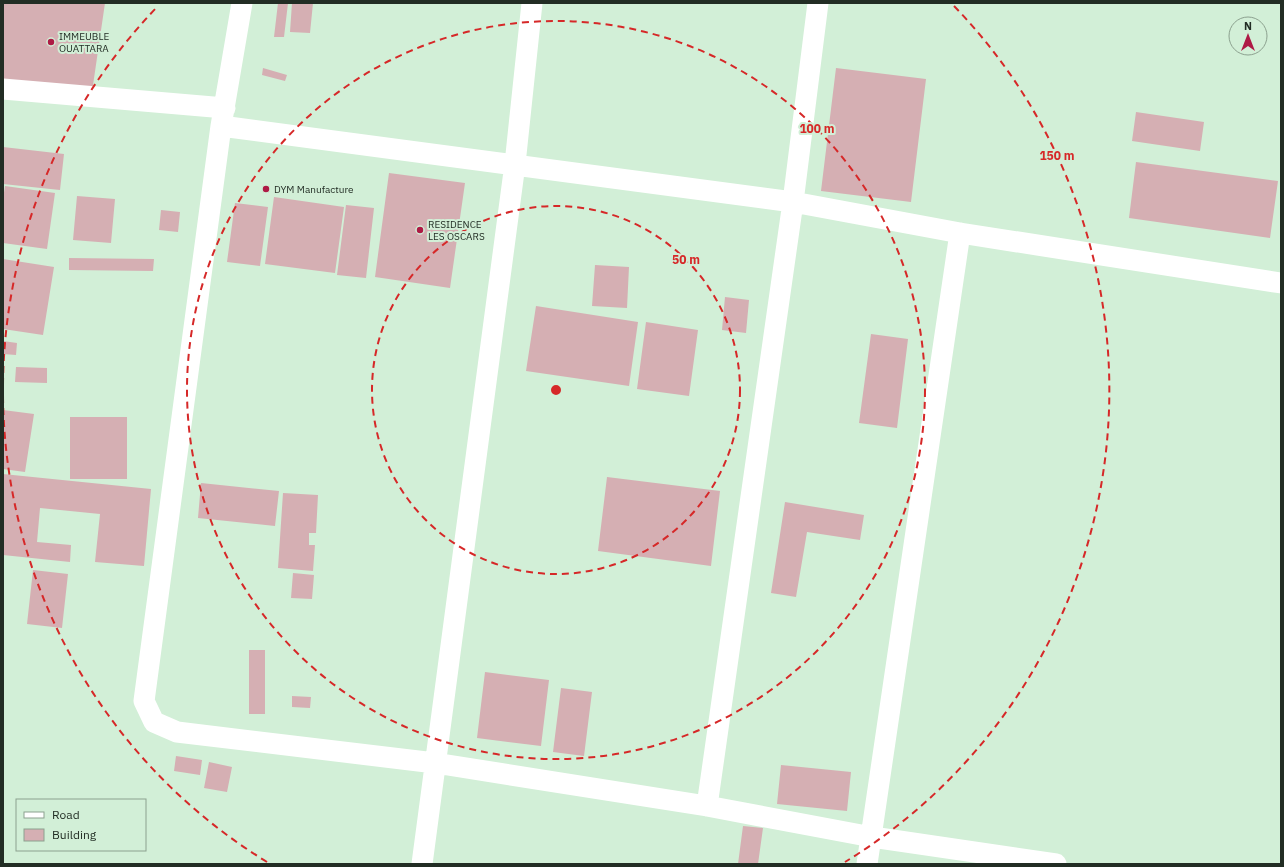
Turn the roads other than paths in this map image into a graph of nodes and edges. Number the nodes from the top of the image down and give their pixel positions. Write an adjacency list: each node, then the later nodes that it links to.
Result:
1 (242, 3): 5 (street)
2 (532, 3): 6 (street)
3 (818, 3): 7 (street)
4 (3, 89): 5 (street)
5 (223, 117): 6 (street); 10 (street)
6 (515, 164): 7 (street); 10 (street)
7 (793, 202): 8 (street); 11 (street)
8 (960, 233): 9 (street); 12 (street)
9 (1281, 283)
10 (435, 763): 11 (street); 13 (street)
11 (707, 806): 12 (street)
12 (872, 838): 14 (street); 15 (street)
13 (422, 864)
14 (867, 864)
15 (1056, 864)

